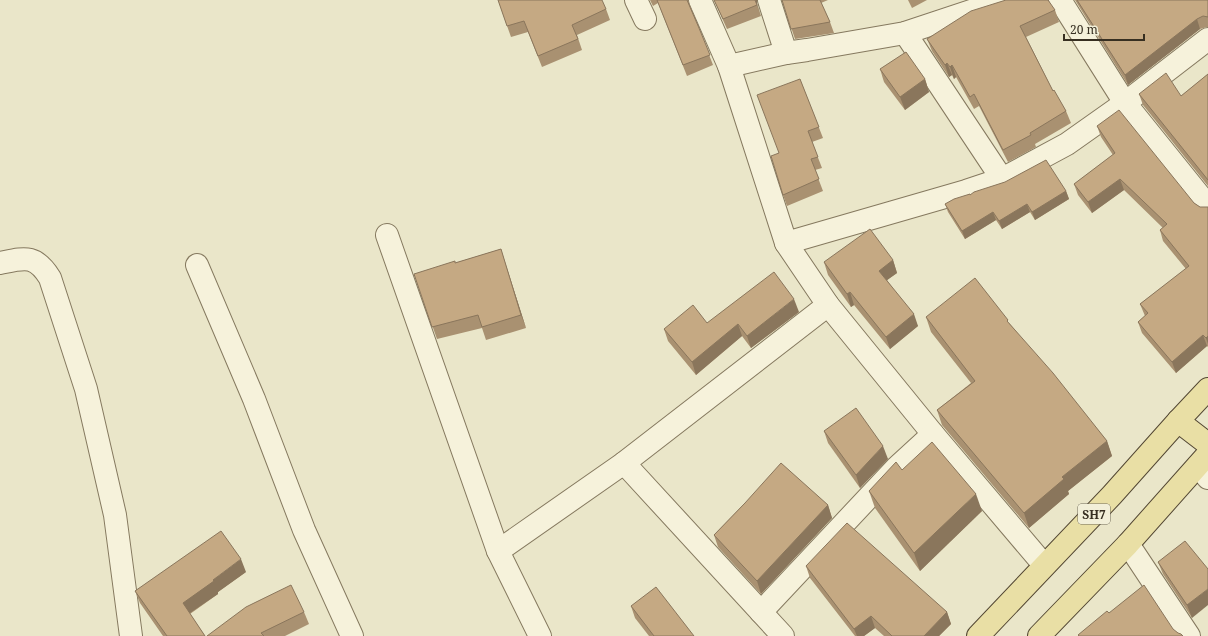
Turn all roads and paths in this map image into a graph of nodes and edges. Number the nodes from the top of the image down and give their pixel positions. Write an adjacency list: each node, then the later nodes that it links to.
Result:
1 (636, 0): 6 (street)
2 (700, 0): 10 (street)
3 (768, 0): 9 (street)
4 (1007, 0): 7 (street)
5 (1060, 0): 11 (street)
6 (645, 19)
7 (905, 33): 9 (street); 12 (street)
8 (1208, 38): 11 (street)
9 (786, 53): 10 (street)
10 (729, 66): 15 (street)
11 (1125, 103): 12 (street); 13 (street)
12 (1002, 179): 15 (street)
13 (1208, 206)
14 (387, 235): 26 (street)
15 (786, 243): 18 (street)
16 (0, 263): 29 (street)
17 (198, 265): 30 (street)
18 (828, 305): 21 (street); 23 (street)
19 (1208, 389): 20 (main road, SH7)
20 (1178, 421): 22 (main road); 27 (main road, SH7)
21 (933, 434): 27 (street); 28 (street)
22 (1208, 444)
23 (624, 463): 26 (street); 28 (street)
24 (1205, 466): 25 (main road)
25 (1128, 544): 34 (main road); 35 (street)
26 (498, 551): 31 (street)
27 (1044, 565): 33 (main road, SH7)
28 (761, 612): 32 (street)
29 (131, 636)
30 (352, 636)
31 (540, 636)
32 (783, 636)
33 (978, 636)
34 (1040, 636)
35 (1189, 636)

